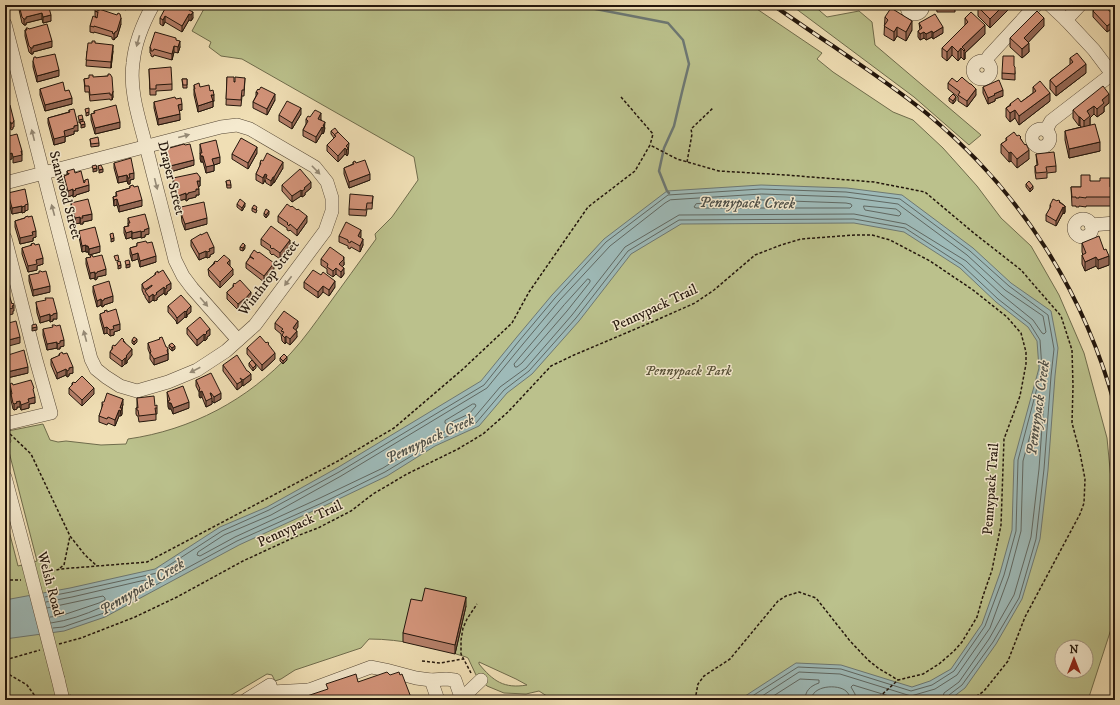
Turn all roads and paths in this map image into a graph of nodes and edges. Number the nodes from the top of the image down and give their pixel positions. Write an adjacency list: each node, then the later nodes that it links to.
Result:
1 (153, 5): 15 (street, Draper Street, one-way to 15)
2 (906, 5): 3 (street)
3 (923, 5)
4 (1036, 5): 9 (street)
5 (1050, 5): 7 (street)
6 (1080, 5): 7 (street)
7 (1066, 20): 10 (street)
8 (5, 24): 17 (street, Stanwood Street, one-way to 8)
9 (986, 62)
10 (1114, 76): 13 (street)
11 (621, 97): 14 (path)
12 (713, 108): 16 (path)
13 (1046, 130)
14 (650, 145): 16 (path); 27 (path)
15 (146, 146): 17 (street, Winthrop Street); 22 (street, Draper Street, one-way to 22); 22 (street, Winthrop Street, one-way to 22)
16 (687, 162): 52 (path)
17 (43, 173): 18 (street, Winthrop Street); 23 (street, Stanwood Street, one-way to 17)
18 (5, 183)
19 (1115, 223): 20 (street)
20 (1091, 225)
21 (5, 238): 24 (street)
22 (238, 340): 23 (street, Winthrop Street, one-way to 23)
23 (99, 372)
24 (6, 428): 26 (path)
25 (5, 477): 45 (street, Welsh Road, bridge)
26 (70, 536): 27 (path); 28 (path)
27 (97, 566): 28 (path)
28 (60, 569): 29 (path)
29 (40, 575)
30 (26, 579): 31 (path)
31 (5, 580)
32 (477, 604): 35 (path)
33 (59, 644): 40 (path, Pennypack Trail)
34 (44, 649): 36 (path)
35 (463, 659): 37 (path); 41 (path)
36 (5, 660)
37 (422, 662)
38 (5, 672): 44 (path)
39 (431, 680): 42 (street); 48 (street); 49 (street)
40 (897, 680): 50 (path); 51 (path)
41 (479, 682): 49 (street)
42 (309, 690): 43 (street); 47 (street)
43 (272, 693): 46 (street)
44 (38, 700)
45 (63, 700)
46 (246, 700)
47 (290, 700)
48 (438, 700)
49 (462, 700)
50 (695, 700)
51 (876, 700)
52 (971, 700)

